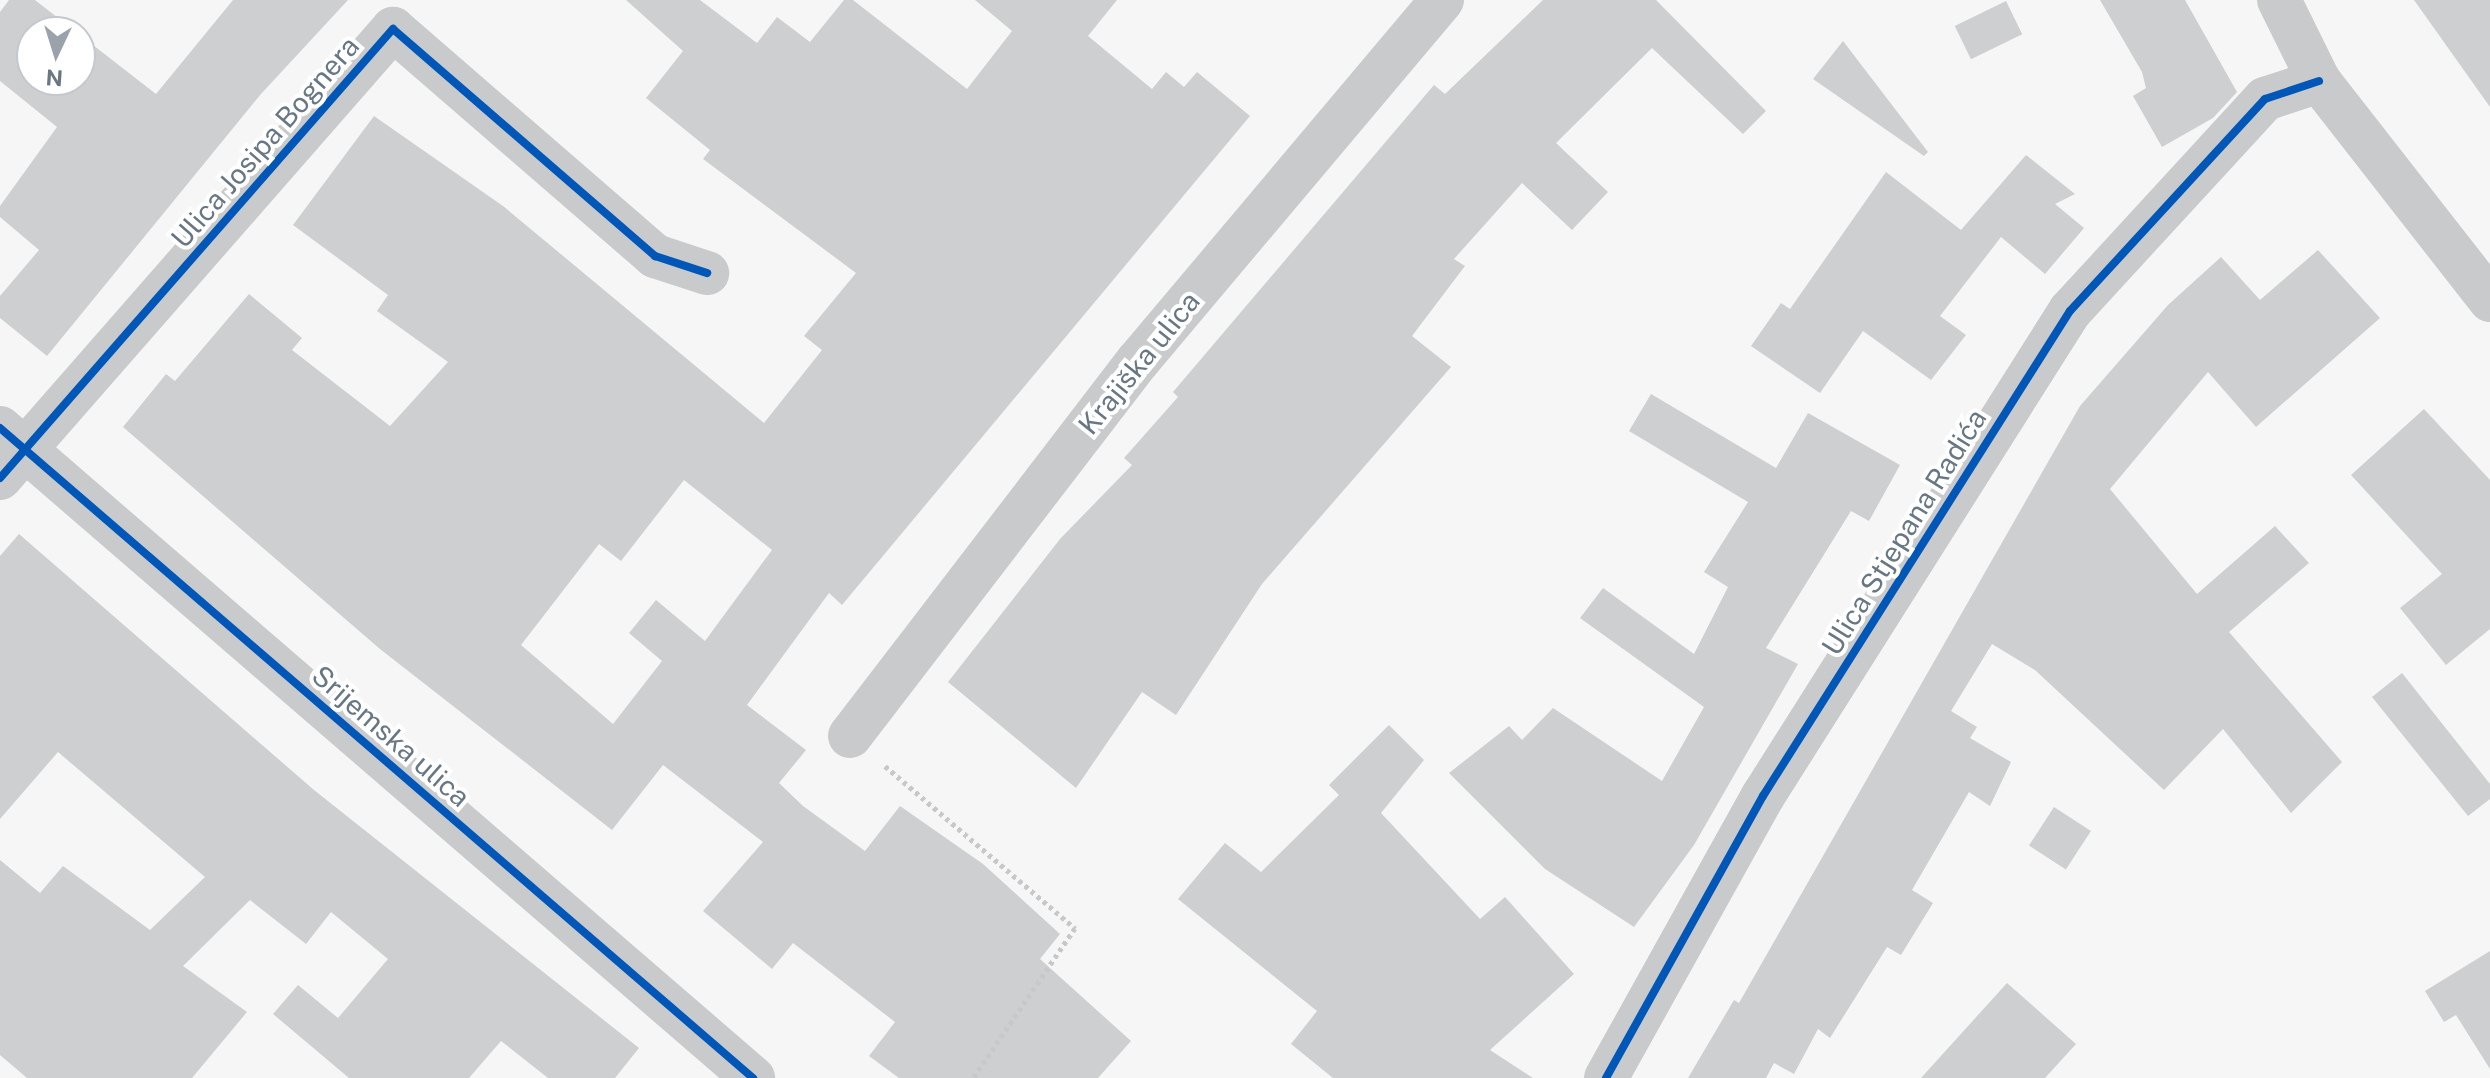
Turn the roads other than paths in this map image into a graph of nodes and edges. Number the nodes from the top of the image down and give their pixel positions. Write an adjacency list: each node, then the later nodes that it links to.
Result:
1 (2279, 0): 3 (street)
2 (1438, 1): 7 (street, Krajiška ulica)
3 (2319, 81): 5 (street); 9 (street, Ulica Stjepana Radića)
4 (707, 273): 6 (street, Ulica Josipa Bognera)
5 (2490, 300)
6 (8, 452): 8 (street, Srijemska ulica)
7 (850, 736)
8 (753, 1078)
9 (1606, 1078)

